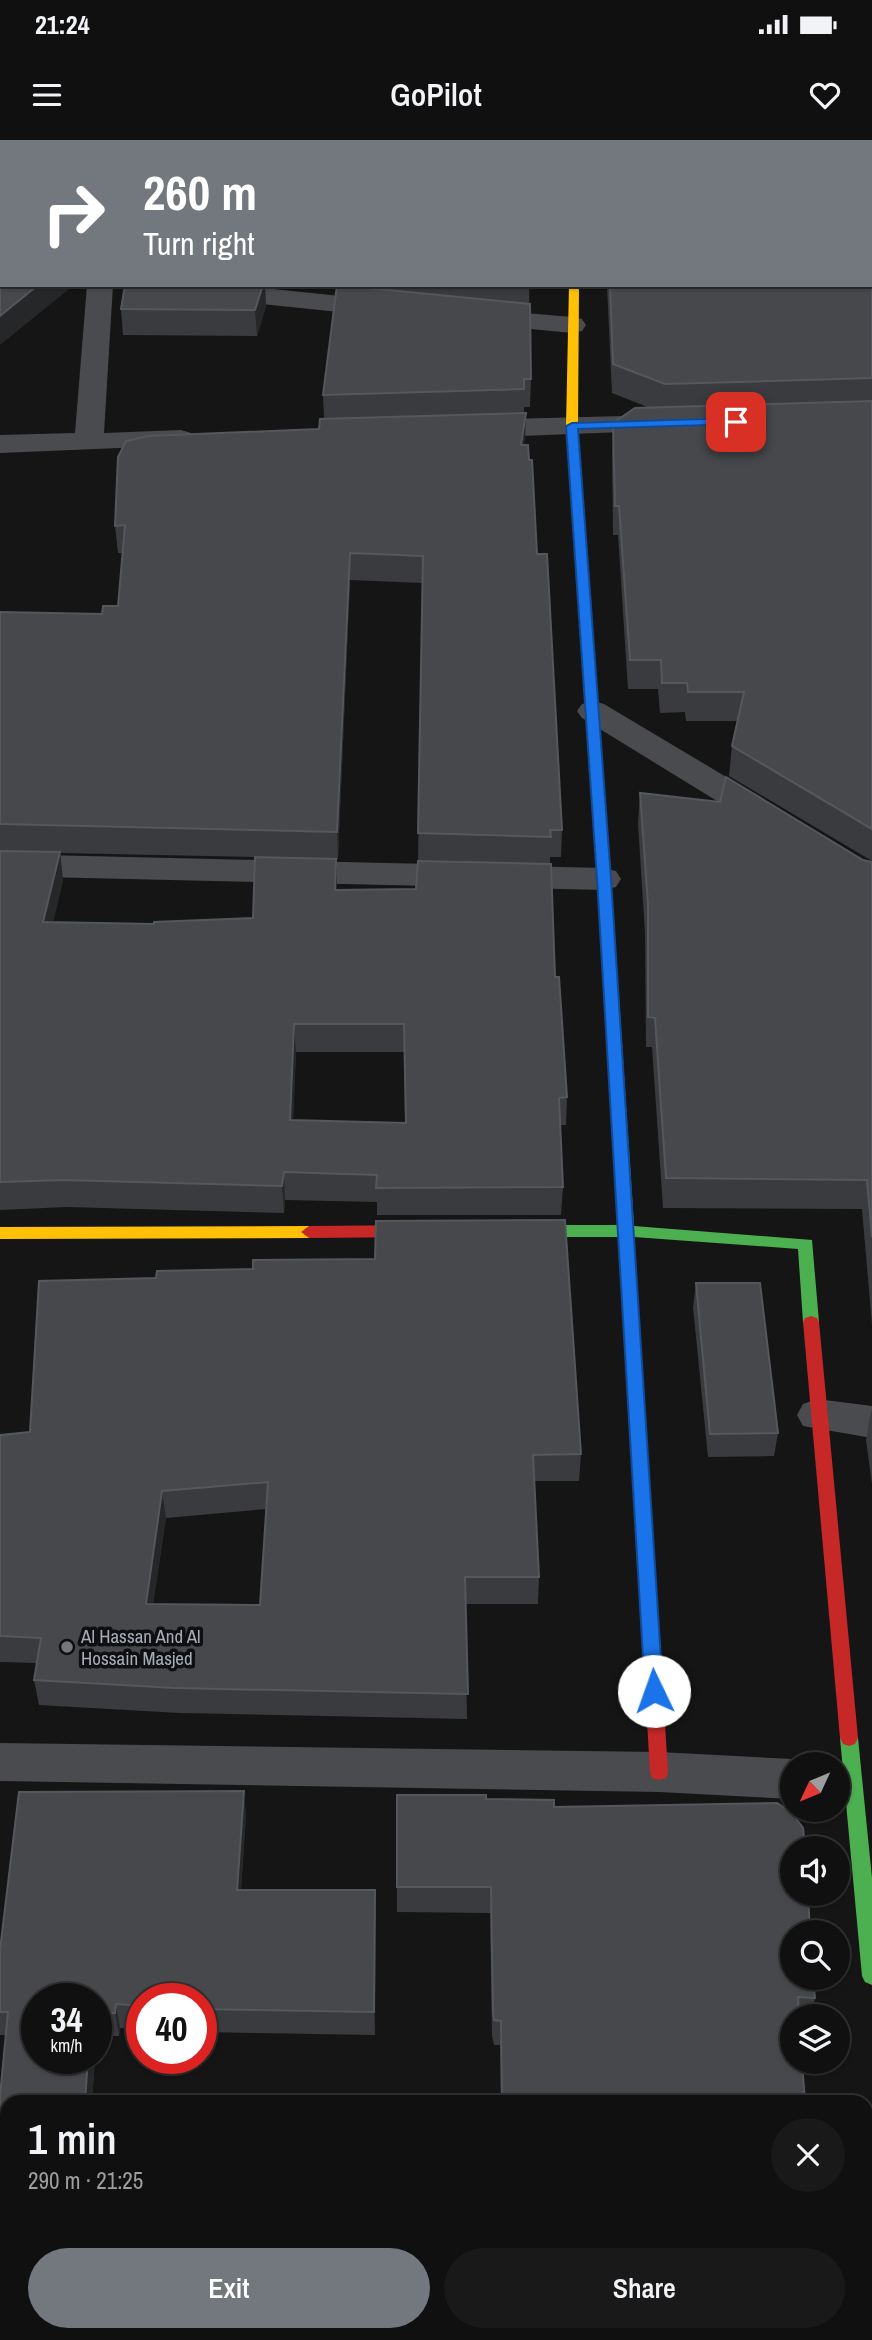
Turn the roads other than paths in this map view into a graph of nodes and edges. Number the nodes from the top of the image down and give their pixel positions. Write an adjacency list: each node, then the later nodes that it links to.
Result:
1 (100, 287): 12 (street)
2 (190, 287): 4 (street)
3 (574, 287): 7 (street)
4 (321, 294): 5 (street)
5 (413, 311)
6 (453, 314): 7 (street)
7 (572, 326): 9 (street)
8 (695, 423): 9 (street)
9 (572, 426): 10 (street); 14 (street)
10 (448, 430)
11 (213, 438): 12 (street)
12 (89, 442): 13 (street)
13 (0, 444)
14 (593, 711): 15 (street); 17 (street)
15 (788, 830)
16 (0, 865): 17 (street)
17 (604, 879): 20 (street)
18 (445, 1231): 21 (street)
19 (501, 1231): 20 (street)
20 (626, 1231): 22 (street); 25 (street)
21 (0, 1233)
22 (817, 1415): 23 (street); 27 (street)
23 (872, 1422)
24 (0, 1762): 25 (street)
25 (659, 1772): 26 (street)
26 (780, 1778)
27 (854, 1783): 28 (street)
28 (872, 1976)

